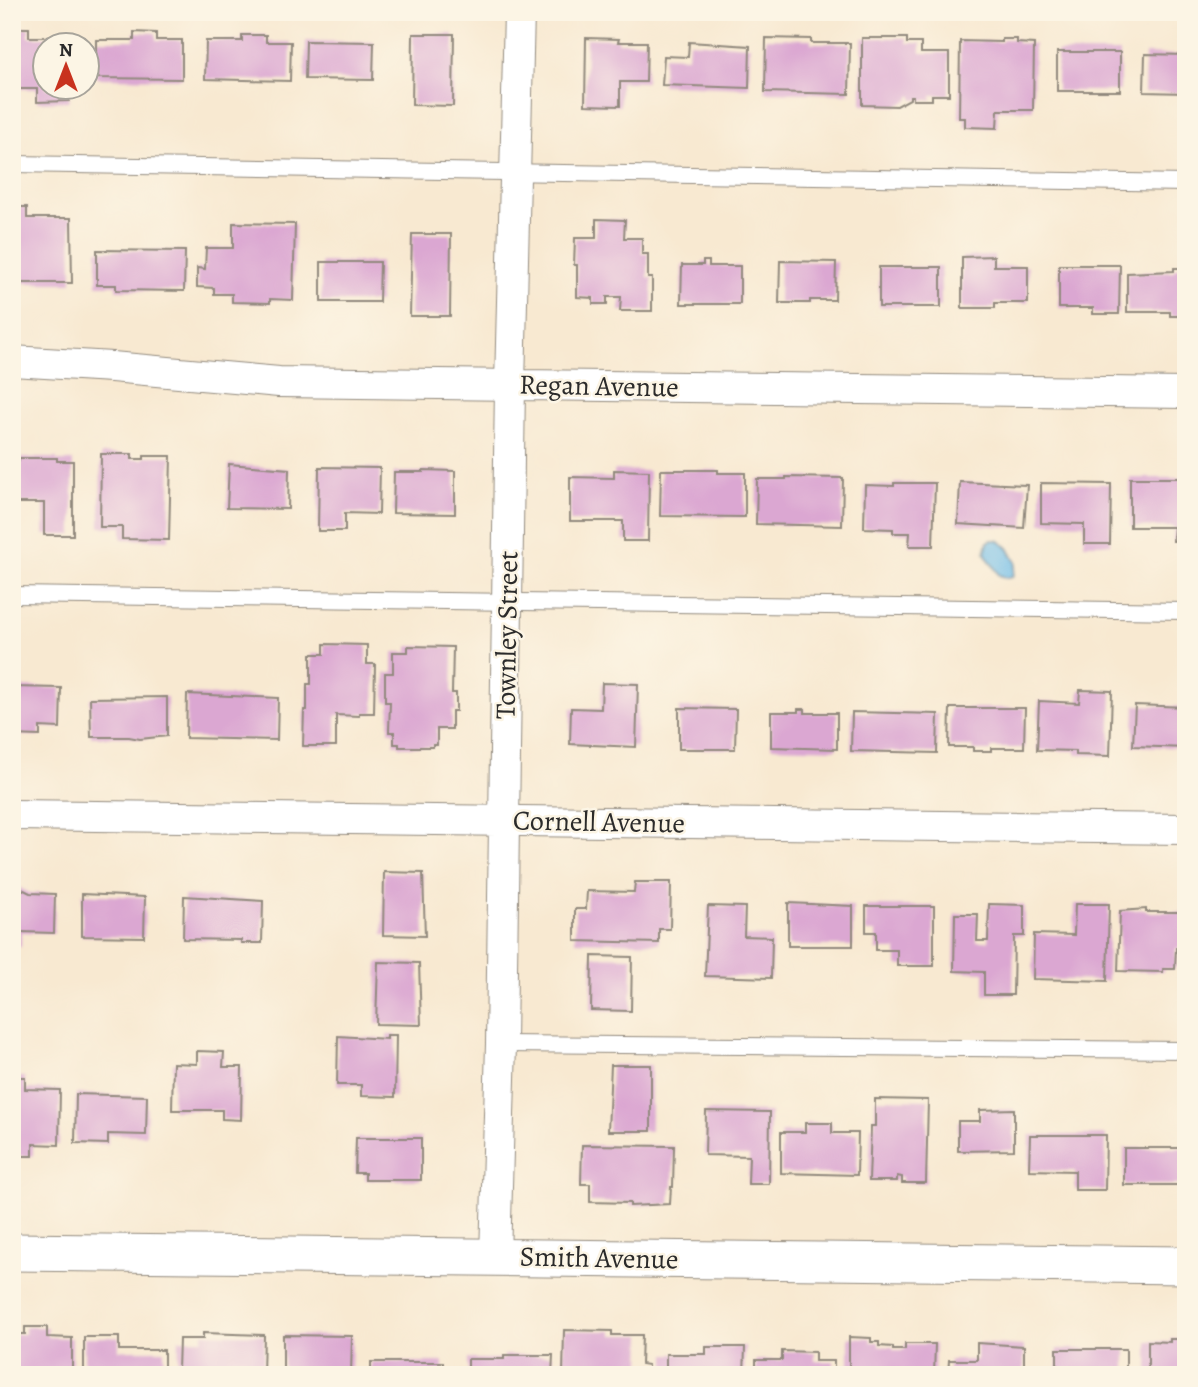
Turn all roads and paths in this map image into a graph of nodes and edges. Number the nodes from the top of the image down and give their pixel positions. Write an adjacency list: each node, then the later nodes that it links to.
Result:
1 (519, 12): 3 (street, Townley Street)
2 (12, 164): 3 (lane)
3 (516, 173): 4 (lane); 6 (street, Townley Street)
4 (1186, 183)
5 (12, 361): 6 (street, Regan Avenue)
6 (510, 385): 7 (street, Regan Avenue); 9 (street, Townley Street)
7 (1186, 393)
8 (12, 595): 9 (lane)
9 (508, 603): 10 (lane); 12 (street, Townley Street)
10 (1186, 611)
11 (12, 815): 12 (street, Cornell Avenue)
12 (504, 821): 13 (street, Cornell Avenue); 14 (street, Townley Street)
13 (1186, 829)
14 (501, 1044): 15 (lane); 17 (street, Townley Street)
15 (1186, 1050)
16 (12, 1252): 17 (street, Smith Avenue)
17 (495, 1257): 18 (street, Smith Avenue)
18 (1186, 1265)

